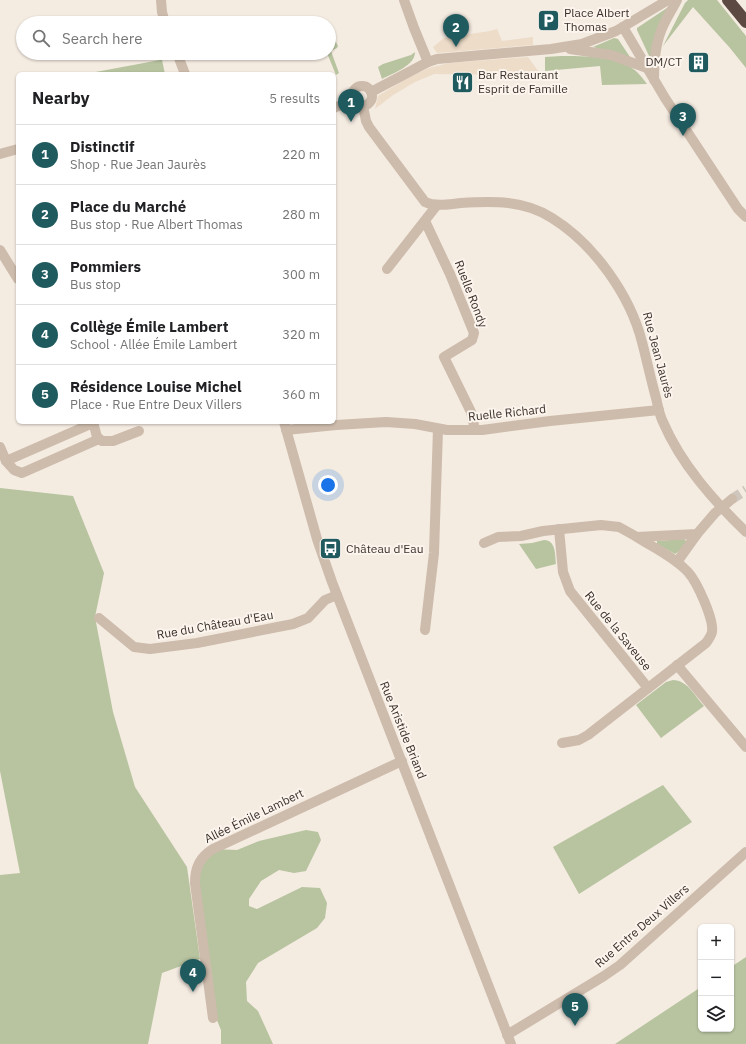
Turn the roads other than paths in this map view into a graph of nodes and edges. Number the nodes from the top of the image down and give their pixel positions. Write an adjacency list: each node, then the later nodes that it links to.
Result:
1 (161, 0): 6 (street)
2 (404, 0): 11 (street)
3 (668, 0): 8 (street)
4 (677, 0): 14 (street)
5 (728, 0): 7 (highway)
6 (163, 16)
7 (746, 22)
8 (623, 27): 9 (street); 12 (street)
9 (560, 48): 11 (street); 12 (street)
10 (180, 60): 13 (street)
11 (428, 62): 15 (street)
12 (647, 68): 14 (street)
13 (184, 72)
14 (654, 80): 21 (street)
15 (371, 92): 16 (street); 17 (street)
16 (353, 100): 17 (street); 18 (street)
17 (363, 106): 22 (street)
18 (336, 107)
19 (16, 150): 20 (street)
20 (0, 154)
21 (732, 198): 23 (street); 24 (street)
22 (437, 205): 25 (street); 29 (street, Rue Jean Jaurès)
23 (746, 208)
24 (746, 217)
25 (425, 221): 27 (street); 34 (street, Ruelle Rondy)
26 (0, 250): 28 (street)
27 (387, 269)
28 (16, 276)
29 (659, 410): 34 (street, Ruelle Richard); 40 (street, Rue Jean Jaurès)
30 (91, 424): 38 (street)
31 (93, 424): 36 (street)
32 (285, 426): 33 (street, Ruelle Richard); 47 (street, Rue Aristide Briand)
33 (438, 428): 34 (street, Ruelle Richard); 49 (street)
34 (475, 430)
35 (139, 431): 36 (street)
36 (99, 439): 38 (street)
37 (0, 447): 38 (street)
38 (6, 461)
39 (732, 499): 40 (street)
40 (722, 507): 42 (street, Rue Jean Jaurès); 43 (street)
41 (559, 529): 44 (street, Rue de la Saveuse); 45 (street); 51 (street, Rue de la Saveuse)
42 (746, 532)
43 (698, 534): 44 (street); 46 (street)
44 (637, 537): 46 (street, Rue de la Saveuse)
45 (484, 543)
46 (677, 562): 50 (street, Rue de la Saveuse)
47 (337, 595): 48 (street, Rue du Château d'Eau); 54 (street, Rue Aristide Briand)
48 (99, 618)
49 (425, 630)
50 (677, 665): 51 (street, Rue de la Saveuse); 53 (street)
51 (648, 688): 52 (street)
52 (562, 743)
53 (746, 747)
54 (402, 761): 56 (street, Allée Émile Lambert); 57 (street, Rue Aristide Briand)
55 (746, 852): 57 (street, Rue Entre Deux Villers)
56 (213, 1018)
57 (509, 1040)

